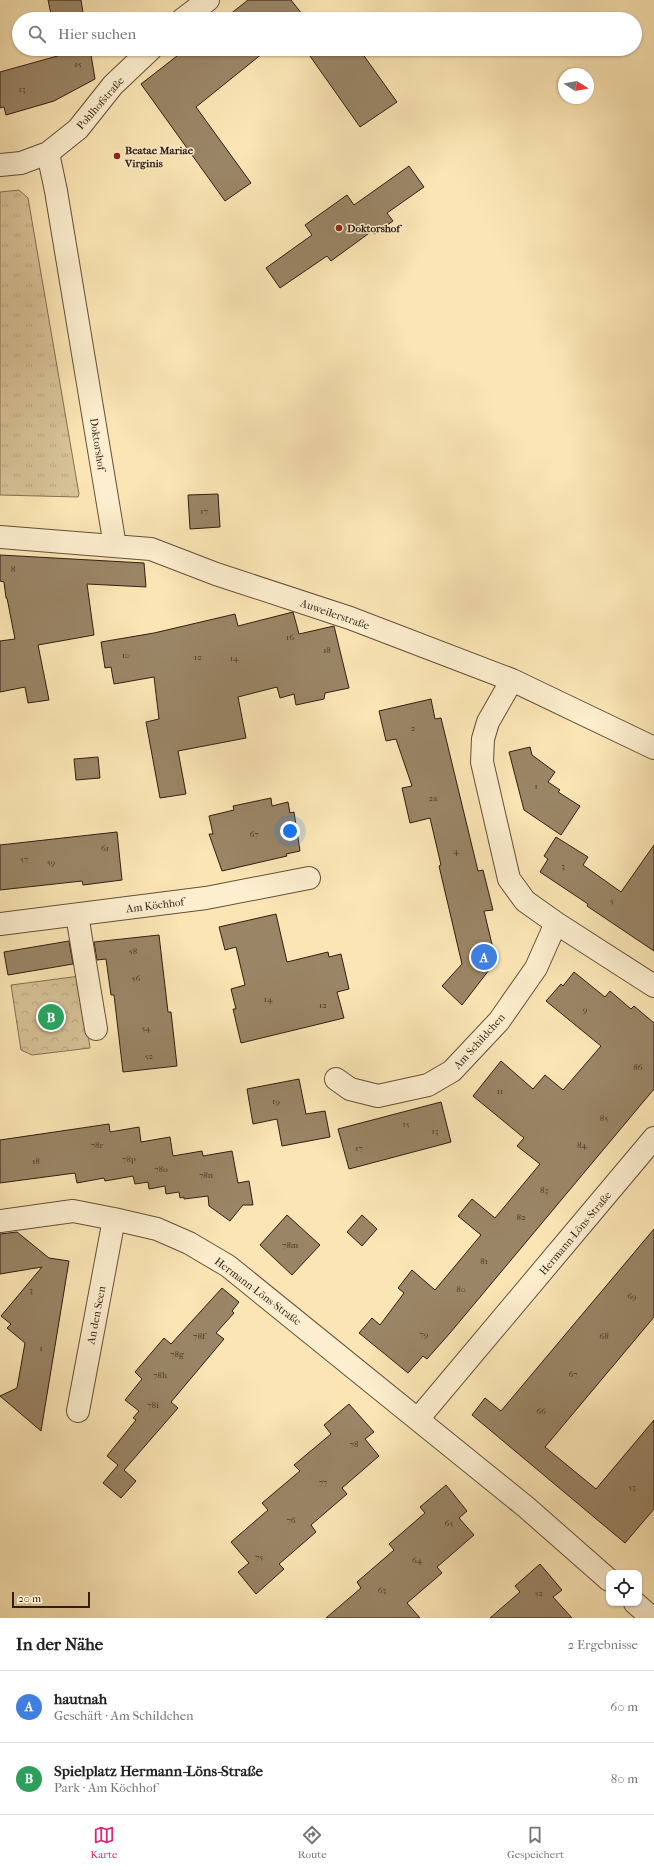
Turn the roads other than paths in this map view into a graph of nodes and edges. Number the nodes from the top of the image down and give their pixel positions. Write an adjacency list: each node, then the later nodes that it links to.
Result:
1 (208, 0): 2 (street)
2 (192, 12)
3 (144, 56): 4 (street, Pohlhofstraße)
4 (48, 153): 5 (street, Pohlhofstraße); 7 (street, Doktorshof)
5 (0, 165)
6 (0, 536): 7 (street, Auweilerstraße)
7 (115, 546): 8 (street, Auweilerstraße)
8 (512, 680): 9 (street, Auweilerstraße); 12 (street)
9 (654, 748)
10 (309, 878): 11 (street, Am Köchhof)
11 (77, 915): 13 (street, Am Köchhof); 15 (street)
12 (556, 923): 14 (street); 16 (street, Am Schildchen)
13 (0, 924)
14 (654, 986)
15 (96, 1029)
16 (336, 1079)
17 (654, 1138): 21 (street, Hermann-Löns-Straße)
18 (114, 1220): 19 (street, Hermann-Löns-Straße); 20 (street, An den Seen); 21 (street, Hermann-Löns-Straße)
19 (0, 1221)
20 (78, 1411)
21 (418, 1419): 22 (street, Hermann-Löns-Straße)
22 (606, 1577)
23 (638, 1606): 24 (street)
24 (652, 1618)

